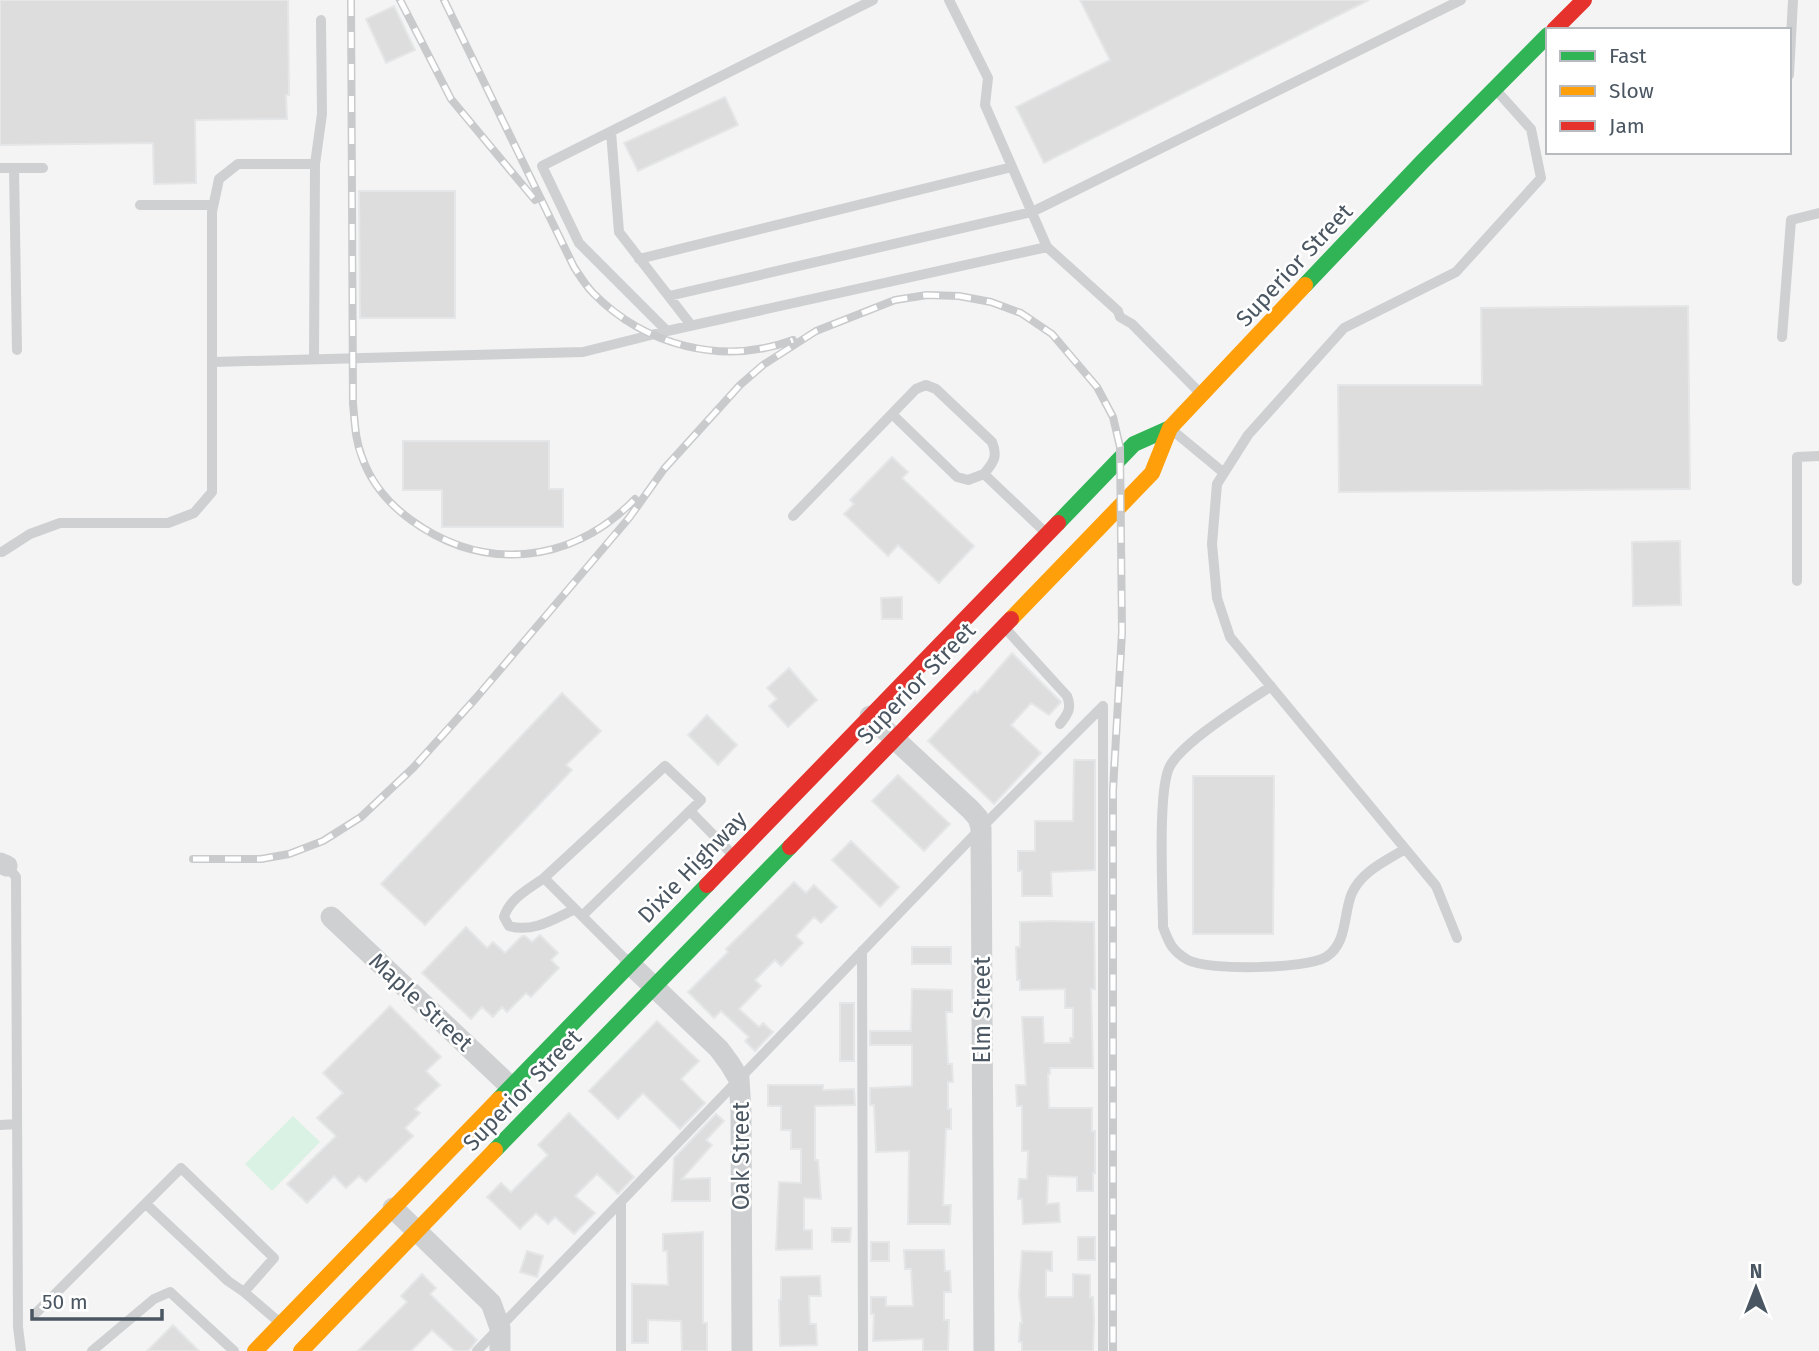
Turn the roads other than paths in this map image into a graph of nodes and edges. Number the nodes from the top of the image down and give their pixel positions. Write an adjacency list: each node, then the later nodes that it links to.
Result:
1 (873, 0): 11 (lane)
2 (949, 0): 13 (lane)
3 (1461, 0): 19 (lane)
4 (1584, 0): 7 (main road)
5 (1793, 0): 9 (lane)
6 (321, 20): 12 (lane)
7 (1556, 28)
8 (1546, 38): 10 (main road, Superior Street)
9 (1791, 38)
10 (1494, 88): 30 (main road, Superior Street); 34 (lane)
11 (611, 132): 22 (lane); 25 (lane)
12 (315, 164): 18 (lane); 28 (lane)
13 (1012, 167): 19 (lane); 22 (lane)
14 (0, 168): 15 (lane)
15 (14, 168): 16 (lane); 27 (lane)
16 (43, 168)
17 (140, 205): 18 (lane)
18 (214, 205): 29 (lane)
19 (1032, 212): 21 (lane); 23 (lane)
20 (1819, 213): 26 (lane)
21 (1047, 247): 24 (lane); 30 (lane)
22 (639, 258): 23 (lane)
23 (669, 296): 24 (lane)
24 (691, 325): 25 (lane)
25 (667, 331): 28 (lane)
26 (1782, 337)
27 (17, 350)
28 (314, 359): 29 (lane)
29 (213, 362): 38 (lane)
30 (1202, 396): 32 (main road, Superior Street)
31 (892, 414): 35 (lane); 35 (lane); 36 (lane)
32 (1170, 428): 34 (lane); 37 (main road, Dixie Highway); 39 (main road, Superior Street)
33 (1819, 456): 40 (lane)
34 (1224, 473): 42 (lane)
35 (984, 474): 37 (lane)
36 (793, 516)
37 (1047, 534): 39 (main road); 43 (main road, Dixie Highway)
38 (1, 554)
39 (1069, 558): 41 (main road, Superior Street)
40 (1797, 582)
41 (1003, 626): 44 (lane); 45 (main road, Superior Street)
42 (1271, 686): 48 (lane); 48 (lane)
43 (870, 716): 45 (street); 49 (main road, Dixie Highway)
44 (1060, 724)
45 (893, 739): 47 (street); 57 (main road, Superior Street)
46 (690, 811): 49 (lane); 51 (lane); 52 (lane)
47 (981, 828): 55 (lane); 80 (street, Elm Street); 81 (lane)
48 (1405, 849): 54 (lane)
49 (734, 856): 56 (main road, Dixie Highway)
50 (4, 864): 61 (lane)
51 (544, 878): 52 (lane); 52 (lane)
52 (579, 912): 56 (lane)
53 (331, 917): 59 (street, Maple Street)
54 (1457, 938)
55 (862, 951): 58 (lane); 79 (lane)
56 (630, 964): 57 (street, Oak Street); 59 (main road, Dixie Highway)
57 (653, 987): 58 (street, Oak Street); 65 (main road, Superior Street)
58 (738, 1079): 62 (lane); 78 (street, Oak Street)
59 (511, 1087): 64 (main road, Dixie Highway)
60 (0, 1125): 61 (lane)
61 (17, 1125): 70 (lane)
62 (621, 1202): 69 (lane); 77 (lane)
63 (146, 1204): 66 (lane); 66 (lane); 67 (lane)
64 (393, 1208): 65 (street); 68 (main road, Dixie Highway)
65 (417, 1231): 69 (street); 74 (main road, Superior Street)
66 (244, 1292): 68 (lane)
67 (36, 1313)
68 (281, 1324): 73 (main road, Dixie Highway)
69 (500, 1328): 75 (lane); 76 (street)
70 (21, 1351)
71 (92, 1351): 72 (lane)
72 (234, 1351)
73 (255, 1351)
74 (301, 1351)
75 (477, 1351)
76 (500, 1351)
77 (621, 1351)
78 (742, 1351)
79 (863, 1351)
80 (984, 1351)
81 (1103, 1351)

